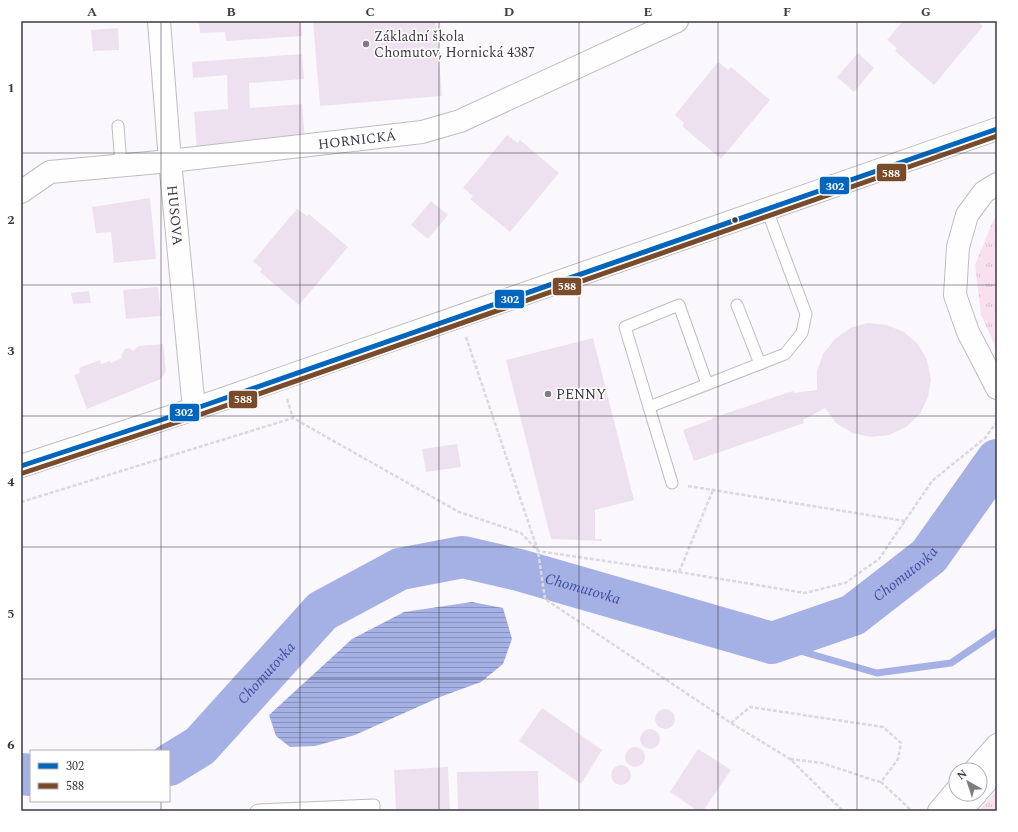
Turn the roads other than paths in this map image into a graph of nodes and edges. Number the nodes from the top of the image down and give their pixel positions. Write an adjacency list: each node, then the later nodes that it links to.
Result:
1 (159, 21): 5 (main road, HUSOVA)
2 (677, 21): 5 (main road, HORNICKÁ)
3 (118, 126): 6 (lane)
4 (997, 129): 9 (main road)
5 (170, 161): 6 (main road, HORNICKÁ); 15 (main road, HUSOVA)
6 (121, 165): 8 (main road, HORNICKÁ)
7 (997, 184): 13 (main road)
8 (21, 192)
9 (768, 210): 11 (lane); 15 (main road)
10 (737, 305): 11 (lane)
11 (760, 364): 12 (lane)
12 (707, 384): 14 (lane); 14 (lane)
13 (997, 388)
14 (649, 407): 17 (lane)
15 (194, 409): 16 (main road)
16 (21, 466)
17 (672, 483)
18 (997, 745): 19 (main road)
19 (981, 762)
20 (997, 770): 21 (main road)
21 (988, 780)
22 (948, 800): 26 (main road)
23 (968, 802): 27 (main road)
24 (256, 811): 25 (lane)
25 (374, 811)
26 (939, 811)
27 (960, 811)

